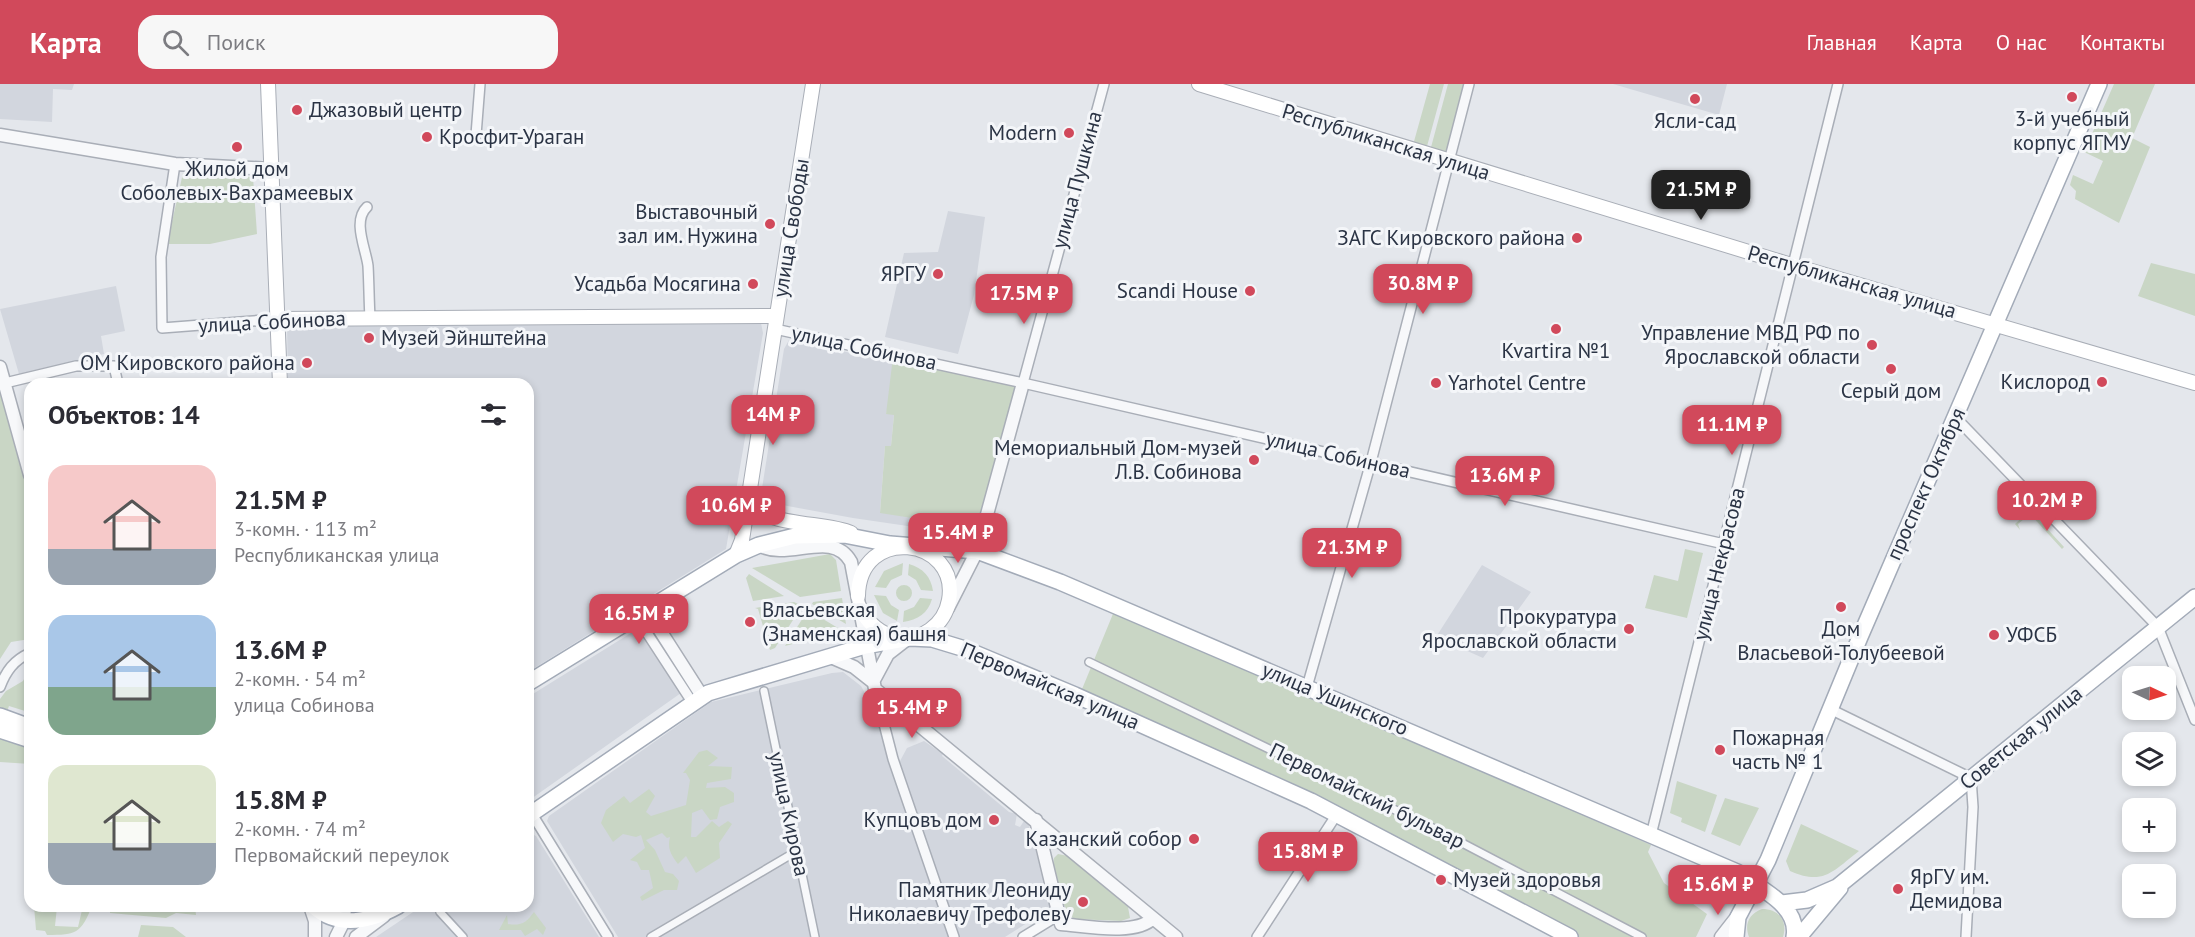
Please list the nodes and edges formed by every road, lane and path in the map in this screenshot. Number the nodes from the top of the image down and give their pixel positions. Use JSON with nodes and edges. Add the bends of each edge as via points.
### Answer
{"nodes":[{"id":1,"x":268,"y":84,"type":"edge"},
{"id":2,"x":480,"y":84,"type":"edge"},
{"id":3,"x":813,"y":84,"type":"edge"},
{"id":4,"x":1104,"y":84,"type":"edge"},
{"id":5,"x":1199,"y":84,"type":"edge"},
{"id":6,"x":1469,"y":84,"type":"edge"},
{"id":7,"x":1838,"y":84,"type":"edge"},
{"id":8,"x":2099,"y":84,"type":"edge"},
{"id":9,"x":0,"y":135,"type":"edge"},
{"id":10,"x":476,"y":135,"type":"dead end"},
{"id":11,"x":1449,"y":161,"type":"junction"},
{"id":12,"x":175,"y":164,"type":"junction"},
{"id":13,"x":271,"y":169,"type":"junction"},
{"id":14,"x":367,"y":207,"type":"dead end"},
{"id":15,"x":1794,"y":266,"type":"junction"},
{"id":16,"x":370,"y":318,"type":"junction"},
{"id":17,"x":278,"y":319,"type":"junction"},
{"id":18,"x":776,"y":322,"type":"junction"},
{"id":19,"x":1995,"y":324,"type":"junction"},
{"id":20,"x":0,"y":367,"type":"edge"},
{"id":21,"x":27,"y":378,"type":"edge"},
{"id":22,"x":117,"y":378,"type":"edge"},
{"id":23,"x":280,"y":378,"type":"edge"},
{"id":24,"x":24,"y":379,"type":"edge"},
{"id":25,"x":5,"y":383,"type":"junction"},
{"id":26,"x":1023,"y":383,"type":"junction"},
{"id":27,"x":2195,"y":383,"type":"edge"},
{"id":28,"x":1956,"y":418,"type":"junction"},
{"id":29,"x":24,"y":453,"type":"edge"},
{"id":30,"x":1371,"y":462,"type":"junction"},
{"id":31,"x":749,"y":496,"type":"junction"},
{"id":32,"x":746,"y":515,"type":"junction"},
{"id":33,"x":858,"y":537,"type":"junction"},
{"id":34,"x":1724,"y":544,"type":"junction"},
{"id":35,"x":759,"y":545,"type":"junction"},
{"id":36,"x":905,"y":546,"type":"junction"},
{"id":37,"x":977,"y":551,"type":"junction"},
{"id":38,"x":736,"y":555,"type":"junction"},
{"id":39,"x":2195,"y":597,"type":"edge"},
{"id":40,"x":858,"y":601,"type":"junction"},
{"id":41,"x":642,"y":613,"type":"junction"},
{"id":42,"x":942,"y":618,"type":"junction"},
{"id":43,"x":2158,"y":627,"type":"junction"},
{"id":44,"x":910,"y":638,"type":"junction"},
{"id":45,"x":865,"y":646,"type":"junction"},
{"id":46,"x":24,"y":657,"type":"edge"},
{"id":47,"x":831,"y":657,"type":"junction"},
{"id":48,"x":1089,"y":663,"type":"dead end"},
{"id":49,"x":534,"y":679,"type":"edge"},
{"id":50,"x":874,"y":686,"type":"junction"},
{"id":51,"x":0,"y":687,"type":"edge"},
{"id":52,"x":1307,"y":687,"type":"junction"},
{"id":53,"x":764,"y":691,"type":"dead end"},
{"id":54,"x":697,"y":699,"type":"junction"},
{"id":55,"x":1830,"y":709,"type":"junction"},
{"id":56,"x":2195,"y":720,"type":"edge"},
{"id":57,"x":3,"y":724,"type":"edge"},
{"id":58,"x":24,"y":726,"type":"edge"},
{"id":59,"x":24,"y":736,"type":"edge"},
{"id":60,"x":1971,"y":778,"type":"junction"},
{"id":61,"x":534,"y":812,"type":"edge"},
{"id":62,"x":1337,"y":814,"type":"junction"},
{"id":63,"x":1036,"y":820,"type":"junction"},
{"id":64,"x":534,"y":821,"type":"edge"},
{"id":65,"x":1651,"y":835,"type":"junction"},
{"id":66,"x":1071,"y":849,"type":"junction"},
{"id":67,"x":797,"y":851,"type":"junction"},
{"id":68,"x":1767,"y":860,"type":"junction"},
{"id":69,"x":1047,"y":865,"type":"junction"},
{"id":70,"x":1737,"y":872,"type":"junction"},
{"id":71,"x":1848,"y":879,"type":"junction"},
{"id":72,"x":1754,"y":885,"type":"junction"},
{"id":73,"x":1777,"y":901,"type":"junction"},
{"id":74,"x":313,"y":912,"type":"edge"},
{"id":75,"x":320,"y":912,"type":"edge"},
{"id":76,"x":385,"y":912,"type":"edge"},
{"id":77,"x":390,"y":912,"type":"edge"},
{"id":78,"x":440,"y":912,"type":"dead end"},
{"id":79,"x":1741,"y":912,"type":"junction"},
{"id":80,"x":344,"y":914,"type":"edge"},
{"id":81,"x":1153,"y":918,"type":"junction"},
{"id":82,"x":1060,"y":920,"type":"junction"},
{"id":83,"x":315,"y":937,"type":"edge"},
{"id":84,"x":336,"y":937,"type":"edge"},
{"id":85,"x":356,"y":937,"type":"edge"},
{"id":86,"x":463,"y":937,"type":"edge"},
{"id":87,"x":608,"y":937,"type":"edge"},
{"id":88,"x":651,"y":937,"type":"edge"},
{"id":89,"x":815,"y":937,"type":"edge"},
{"id":90,"x":954,"y":937,"type":"edge"},
{"id":91,"x":1023,"y":937,"type":"edge"},
{"id":92,"x":1176,"y":937,"type":"edge"},
{"id":93,"x":1257,"y":937,"type":"edge"},
{"id":94,"x":1570,"y":937,"type":"edge"},
{"id":95,"x":1642,"y":937,"type":"edge"},
{"id":96,"x":1721,"y":937,"type":"edge"},
{"id":97,"x":1736,"y":937,"type":"edge"},
{"id":98,"x":1794,"y":937,"type":"edge"},
{"id":99,"x":1799,"y":937,"type":"edge"},
{"id":100,"x":1966,"y":937,"type":"edge"}],
"edges":[{"from":1,"to":13,"type":"main road"},
{"from":2,"to":10,"type":"street"},
{"from":3,"to":18,"type":"main road","name":"улица Свободы"},
{"from":4,"to":26,"type":"street","name":"улица Пушкина"},
{"from":5,"to":11,"type":"main road","name":"Республиканская улица"},
{"from":6,"to":11,"type":"street"},
{"from":7,"to":15,"type":"street","name":"улица Некрасова"},
{"from":8,"to":19,"type":"main road","name":"проспект Октября"},
{"from":9,"to":12,"type":"street"},
{"from":11,"to":15,"type":"main road","name":"Республиканская улица"},
{"from":11,"to":30,"type":"street"},
{"from":12,"to":13,"type":"street"},
{"from":12,"to":17,"type":"street","name":"улица Собинова","via":[[161,256],[162,328]]},
{"from":13,"to":17,"type":"main road"},
{"from":14,"to":16,"type":"street","via":[[360,228],[368,266]]},
{"from":15,"to":19,"type":"main road","name":"Республиканская улица"},
{"from":15,"to":34,"type":"street","name":"улица Некрасова"},
{"from":16,"to":17,"type":"main road","name":"улица Собинова"},
{"from":16,"to":18,"type":"main road","name":"улица Собинова"},
{"from":17,"to":23,"type":"main road"},
{"from":18,"to":26,"type":"street","name":"улица Собинова"},
{"from":18,"to":31,"type":"main road","name":"улица Свободы"},
{"from":19,"to":27,"type":"main road","name":"Республиканская улица"},
{"from":19,"to":28,"type":"main road","name":"проспект Октября"},
{"from":20,"to":25,"type":"street"},
{"from":21,"to":22,"type":"street","via":[[83,365],[114,366]]},
{"from":24,"to":25,"type":"street"},
{"from":25,"to":29,"type":"street"},
{"from":26,"to":30,"type":"street","name":"улица Собинова"},
{"from":26,"to":37,"type":"street","name":"улица Пушкина"},
{"from":28,"to":43,"type":"street"},
{"from":28,"to":55,"type":"main road","name":"проспект Октября"},
{"from":30,"to":34,"type":"street","name":"улица Собинова"},
{"from":30,"to":52,"type":"street"},
{"from":31,"to":32,"type":"main road","name":"улица Свободы"},
{"from":31,"to":33,"type":"main road","via":[[753,508],[762,515],[832,527]]},
{"from":32,"to":35,"type":"main road"},
{"from":32,"to":38,"type":"main road","name":"улица Свободы"},
{"from":33,"to":35,"type":"main road","name":"улица Ушинского","via":[[816,534]]},
{"from":33,"to":36,"type":"main road","name":"улица Ушинского"},
{"from":34,"to":65,"type":"street","name":"улица Некрасова"},
{"from":35,"to":38,"type":"main road","name":"улица Ушинского"},
{"from":35,"to":40,"type":"street","via":[[781,552],[826,546],[842,550],[851,562]]},
{"from":36,"to":37,"type":"main road","name":"улица Ушинского"},
{"from":36,"to":40,"type":"main road","via":[[885,550],[870,561],[860,577]]},
{"from":36,"to":42,"type":"main road","via":[[926,552],[942,566],[950,586]]},
{"from":37,"to":42,"type":"street","name":"улица Пушкина"},
{"from":37,"to":52,"type":"main road","name":"улица Ушинского"},
{"from":38,"to":41,"type":"main road","name":"улица Ушинского"},
{"from":39,"to":43,"type":"main road","name":"Советская улица"},
{"from":40,"to":44,"type":"main road","via":[[867,620],[879,631]]},
{"from":40,"to":45,"type":"street"},
{"from":41,"to":49,"type":"main road","name":"улица Ушинского"},
{"from":41,"to":54,"type":"street"},
{"from":42,"to":44,"type":"main road","via":[[928,631]]},
{"from":43,"to":56,"type":"street"},
{"from":43,"to":60,"type":"main road","name":"Советская улица"},
{"from":44,"to":45,"type":"main road","name":"Первомайская улица"},
{"from":44,"to":50,"type":"street","via":[[888,654]]},
{"from":44,"to":62,"type":"main road","name":"Первомайская улица","via":[[940,640],[965,649]]},
{"from":45,"to":47,"type":"main road","name":"Первомайская улица"},
{"from":45,"to":50,"type":"street"},
{"from":46,"to":51,"type":"street","via":[[6,672]]},
{"from":47,"to":50,"type":"street","via":[[854,667]]},
{"from":47,"to":54,"type":"main road","name":"Первомайская улица"},
{"from":48,"to":95,"type":"street","name":"Первомайский бульвар","via":[[1445,834]]},
{"from":50,"to":63,"type":"street"},
{"from":50,"to":90,"type":"street","via":[[893,759]]},
{"from":52,"to":65,"type":"main road","name":"улица Ушинского"},
{"from":53,"to":67,"type":"street","name":"улица Кирова"},
{"from":54,"to":61,"type":"main road","name":"Первомайская улица"},
{"from":55,"to":60,"type":"street"},
{"from":55,"to":68,"type":"main road","name":"проспект Октября"},
{"from":57,"to":58,"type":"main road"},
{"from":57,"to":59,"type":"main road"},
{"from":60,"to":71,"type":"main road","name":"Советская улица"},
{"from":60,"to":100,"type":"street","via":[[1973,814]]},
{"from":62,"to":93,"type":"street"},
{"from":62,"to":94,"type":"main road","name":"Первомайская улица"},
{"from":63,"to":66,"type":"street"},
{"from":63,"to":69,"type":"street"},
{"from":64,"to":87,"type":"street"},
{"from":65,"to":70,"type":"main road","name":"улица Ушинского"},
{"from":66,"to":69,"type":"street","via":[[1054,848]]},
{"from":66,"to":81,"type":"street"},
{"from":67,"to":88,"type":"street"},
{"from":67,"to":89,"type":"street","name":"улица Кирова"},
{"from":68,"to":70,"type":"main road","via":[[1757,869]]},
{"from":68,"to":72,"type":"main road","name":"проспект Октября"},
{"from":68,"to":73,"type":"main road","via":[[1769,885]]},
{"from":69,"to":82,"type":"street"},
{"from":70,"to":72,"type":"main road","name":"улица Ушинского"},
{"from":71,"to":73,"type":"main road","via":[[1818,897]]},
{"from":71,"to":99,"type":"main road"},
{"from":72,"to":73,"type":"main road","name":"улица Ушинского"},
{"from":72,"to":79,"type":"main road","name":"проспект Октября"},
{"from":73,"to":79,"type":"main road","via":[[1752,901]]},
{"from":73,"to":98,"type":"main road","via":[[1794,920]]},
{"from":74,"to":83,"type":"street"},
{"from":75,"to":80,"type":"main road","via":[[328,917]]},
{"from":76,"to":80,"type":"main road","via":[[370,919]]},
{"from":77,"to":85,"type":"street"},
{"from":78,"to":86,"type":"street"},
{"from":79,"to":96,"type":"street"},
{"from":79,"to":97,"type":"main road","name":"проспект Октября"},
{"from":80,"to":84,"type":"street"},
{"from":81,"to":82,"type":"street","via":[[1145,926],[1131,928]]},
{"from":81,"to":92,"type":"street"},
{"from":82,"to":91,"type":"street","via":[[1046,923]]}]}
